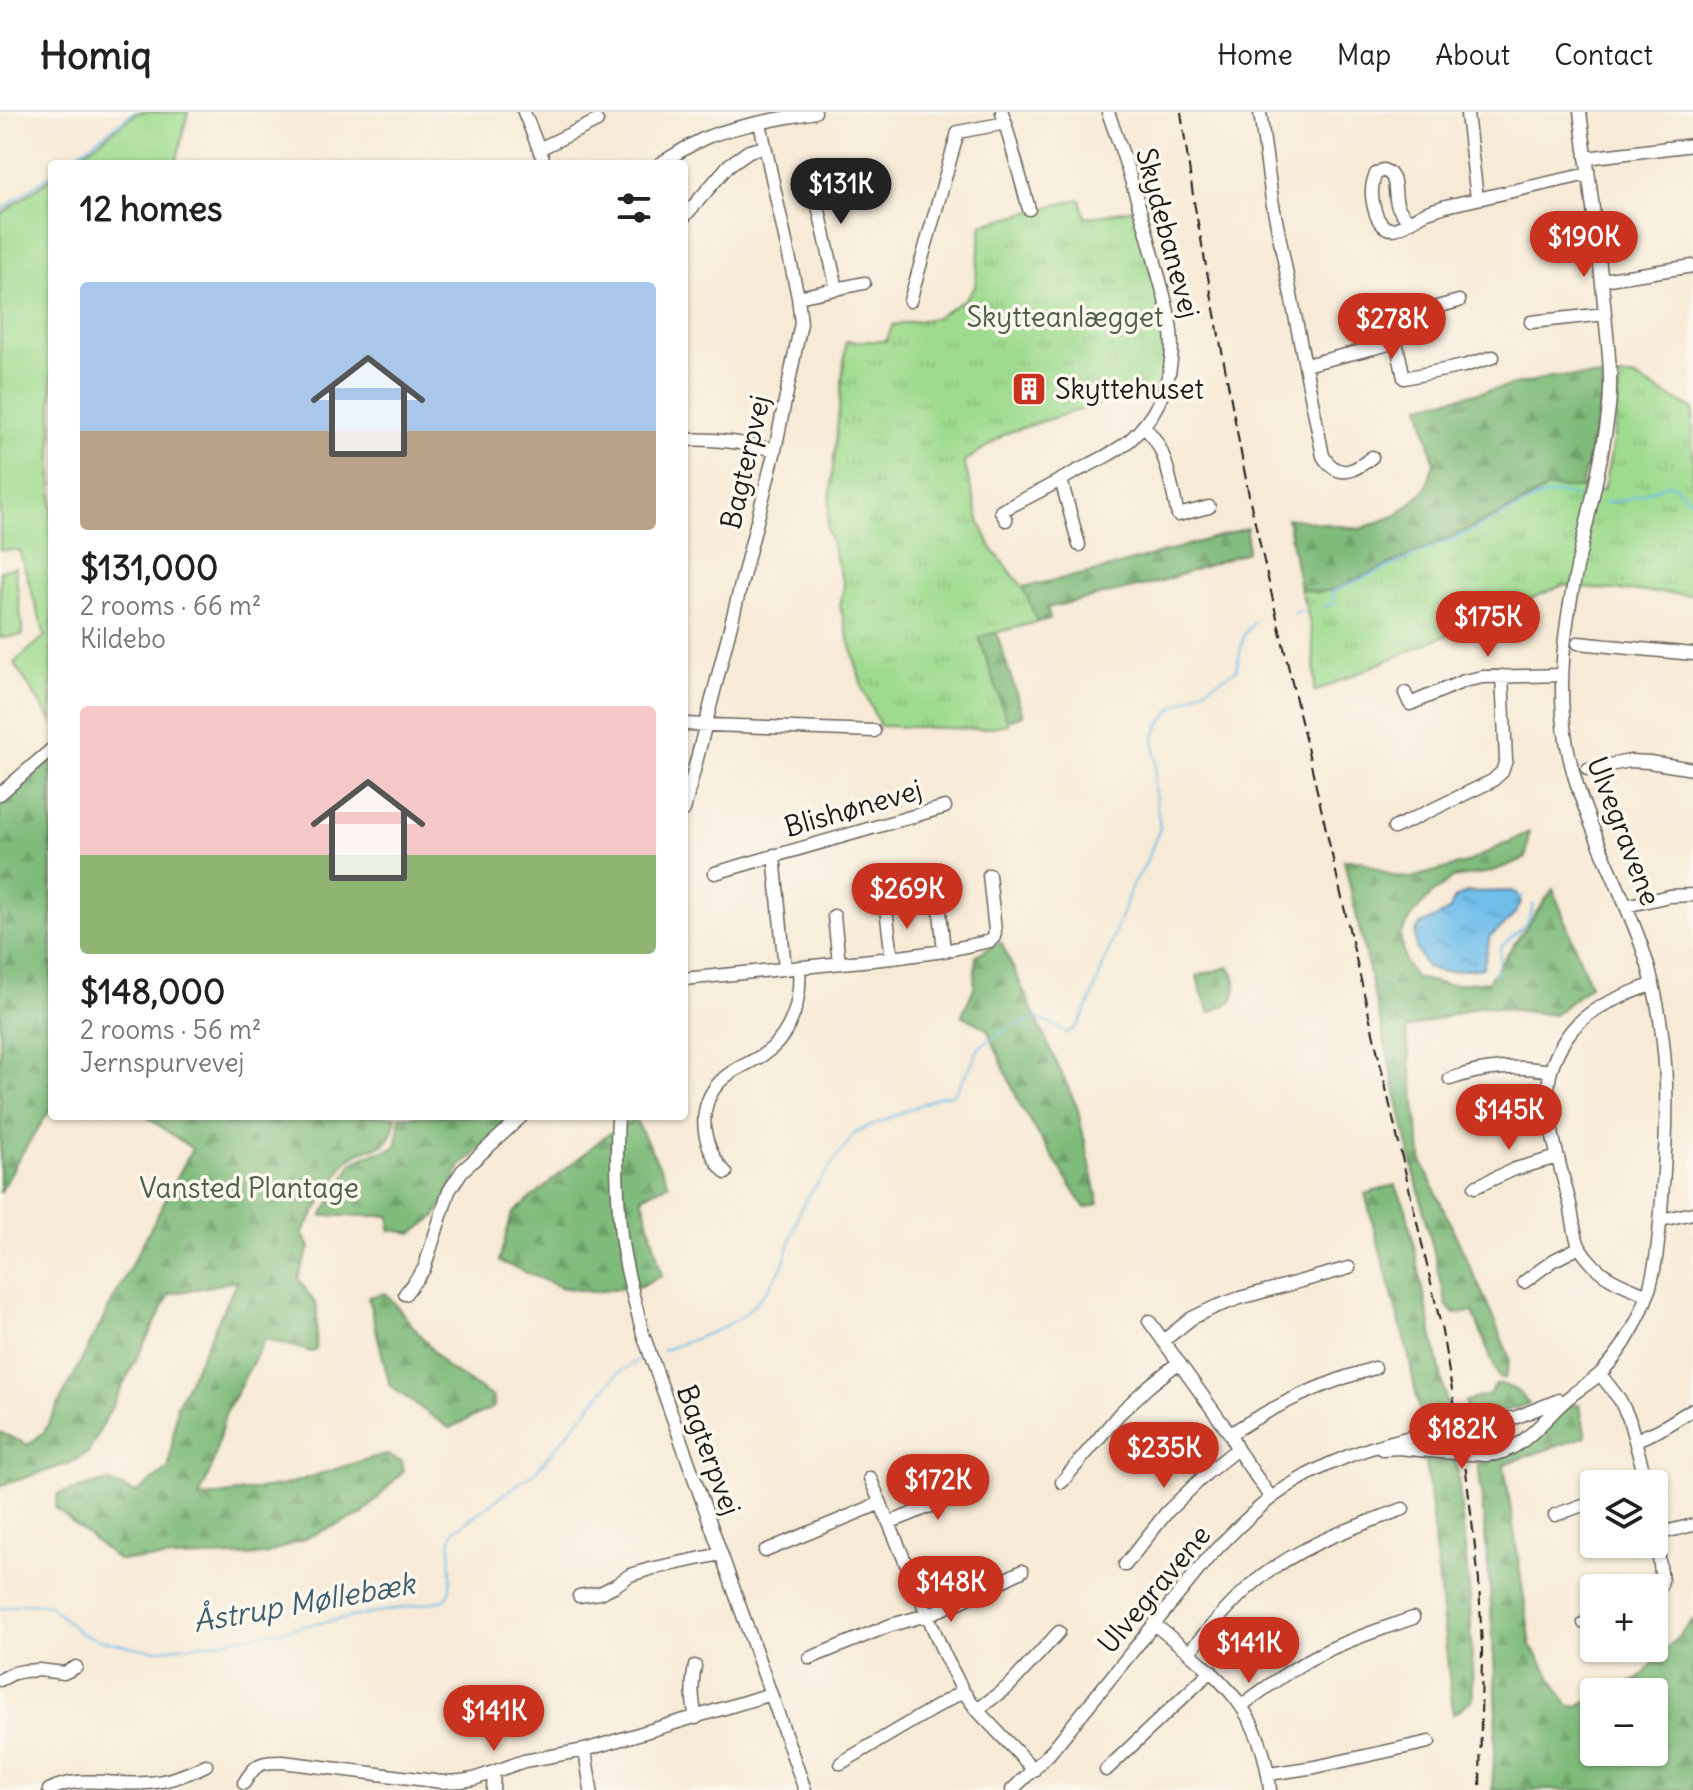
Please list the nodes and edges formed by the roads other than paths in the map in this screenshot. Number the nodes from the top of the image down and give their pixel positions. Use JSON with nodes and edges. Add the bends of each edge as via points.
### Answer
{"nodes":[{"id":1,"x":524,"y":112,"type":"edge"},
{"id":2,"x":815,"y":112,"type":"edge"},
{"id":3,"x":1108,"y":112,"type":"edge"},
{"id":4,"x":1260,"y":112,"type":"edge"},
{"id":5,"x":1580,"y":112,"type":"edge"},
{"id":6,"x":1467,"y":114,"type":"dead end"},
{"id":7,"x":1004,"y":117,"type":"edge"},
{"id":8,"x":597,"y":121,"type":"dead end"},
{"id":9,"x":760,"y":123,"type":"junction"},
{"id":10,"x":1693,"y":145,"type":"edge"},
{"id":11,"x":765,"y":147,"type":"junction"},
{"id":12,"x":539,"y":149,"type":"junction"},
{"id":13,"x":1586,"y":158,"type":"junction"},
{"id":14,"x":543,"y":160,"type":"edge"},
{"id":15,"x":667,"y":160,"type":"edge"},
{"id":16,"x":810,"y":171,"type":"dead end"},
{"id":17,"x":1588,"y":174,"type":"junction"},
{"id":18,"x":1477,"y":198,"type":"junction"},
{"id":19,"x":1029,"y":209,"type":"dead end"},
{"id":20,"x":688,"y":212,"type":"edge"},
{"id":21,"x":1409,"y":221,"type":"junction"},
{"id":22,"x":1693,"y":266,"type":"edge"},
{"id":23,"x":1602,"y":280,"type":"junction"},
{"id":24,"x":864,"y":283,"type":"dead end"},
{"id":25,"x":837,"y":289,"type":"junction"},
{"id":26,"x":798,"y":297,"type":"junction"},
{"id":27,"x":910,"y":301,"type":"dead end"},
{"id":28,"x":1459,"y":301,"type":"dead end"},
{"id":29,"x":1605,"y":314,"type":"junction"},
{"id":30,"x":1531,"y":322,"type":"dead end"},
{"id":31,"x":1396,"y":341,"type":"junction"},
{"id":32,"x":1493,"y":357,"type":"dead end"},
{"id":33,"x":1305,"y":365,"type":"junction"},
{"id":34,"x":1143,"y":427,"type":"junction"},
{"id":35,"x":688,"y":440,"type":"edge"},
{"id":36,"x":775,"y":450,"type":"junction"},
{"id":37,"x":1372,"y":457,"type":"dead end"},
{"id":38,"x":1061,"y":480,"type":"junction"},
{"id":39,"x":1209,"y":507,"type":"dead end"},
{"id":40,"x":1006,"y":520,"type":"dead end"},
{"id":41,"x":1079,"y":545,"type":"dead end"},
{"id":42,"x":1578,"y":643,"type":"dead end"},
{"id":43,"x":1693,"y":654,"type":"edge"},
{"id":44,"x":1562,"y":675,"type":"junction"},
{"id":45,"x":1502,"y":676,"type":"junction"},
{"id":46,"x":1405,"y":693,"type":"dead end"},
{"id":47,"x":688,"y":724,"type":"edge"},
{"id":48,"x":704,"y":725,"type":"junction"},
{"id":49,"x":874,"y":731,"type":"dead end"},
{"id":50,"x":48,"y":752,"type":"edge"},
{"id":51,"x":1588,"y":769,"type":"dead end"},
{"id":52,"x":1693,"y":769,"type":"edge"},
{"id":53,"x":688,"y":793,"type":"edge"},
{"id":54,"x":0,"y":794,"type":"edge"},
{"id":55,"x":945,"y":807,"type":"dead end"},
{"id":56,"x":1394,"y":828,"type":"dead end"},
{"id":57,"x":774,"y":855,"type":"junction"},
{"id":58,"x":715,"y":873,"type":"dead end"},
{"id":59,"x":989,"y":875,"type":"dead end"},
{"id":60,"x":938,"y":892,"type":"dead end"},
{"id":61,"x":1693,"y":895,"type":"edge"},
{"id":62,"x":1626,"y":906,"type":"junction"},
{"id":63,"x":886,"y":909,"type":"dead end"},
{"id":64,"x":834,"y":916,"type":"dead end"},
{"id":65,"x":944,"y":951,"type":"junction"},
{"id":66,"x":892,"y":958,"type":"junction"},
{"id":67,"x":839,"y":963,"type":"junction"},
{"id":68,"x":799,"y":967,"type":"junction"},
{"id":69,"x":785,"y":969,"type":"junction"},
{"id":70,"x":688,"y":979,"type":"edge"},
{"id":71,"x":1653,"y":984,"type":"junction"},
{"id":72,"x":1551,"y":1071,"type":"junction"},
{"id":73,"x":1450,"y":1079,"type":"dead end"},
{"id":74,"x":518,"y":1120,"type":"edge"},
{"id":75,"x":618,"y":1120,"type":"edge"},
{"id":76,"x":1558,"y":1157,"type":"junction"},
{"id":77,"x":726,"y":1173,"type":"dead end"},
{"id":78,"x":1475,"y":1187,"type":"dead end"},
{"id":79,"x":1693,"y":1213,"type":"edge"},
{"id":80,"x":1661,"y":1220,"type":"junction"},
{"id":81,"x":1580,"y":1247,"type":"junction"},
{"id":82,"x":1349,"y":1268,"type":"dead end"},
{"id":83,"x":1524,"y":1282,"type":"dead end"},
{"id":84,"x":405,"y":1294,"type":"dead end"},
{"id":85,"x":1648,"y":1295,"type":"junction"},
{"id":86,"x":1149,"y":1321,"type":"dead end"},
{"id":87,"x":1163,"y":1341,"type":"junction"},
{"id":88,"x":1178,"y":1363,"type":"junction"},
{"id":89,"x":1375,"y":1368,"type":"dead end"},
{"id":90,"x":1600,"y":1374,"type":"junction"},
{"id":91,"x":1570,"y":1396,"type":"junction"},
{"id":92,"x":1693,"y":1409,"type":"edge"},
{"id":93,"x":1230,"y":1434,"type":"junction"},
{"id":94,"x":1636,"y":1440,"type":"junction"},
{"id":95,"x":1237,"y":1449,"type":"junction"},
{"id":96,"x":1359,"y":1452,"type":"junction"},
{"id":97,"x":1643,"y":1470,"type":"edge"},
{"id":98,"x":870,"y":1478,"type":"dead end"},
{"id":99,"x":1062,"y":1482,"type":"dead end"},
{"id":100,"x":975,"y":1488,"type":"dead end"},
{"id":101,"x":1271,"y":1498,"type":"junction"},
{"id":102,"x":881,"y":1503,"type":"junction"},
{"id":103,"x":1580,"y":1506,"type":"edge"},
{"id":104,"x":1403,"y":1509,"type":"dead end"},
{"id":105,"x":1555,"y":1515,"type":"dead end"},
{"id":106,"x":889,"y":1523,"type":"junction"},
{"id":107,"x":1693,"y":1525,"type":"edge"},
{"id":108,"x":1668,"y":1526,"type":"edge"},
{"id":109,"x":765,"y":1551,"type":"dead end"},
{"id":110,"x":721,"y":1554,"type":"junction"},
{"id":111,"x":1125,"y":1565,"type":"dead end"},
{"id":112,"x":1022,"y":1571,"type":"dead end"},
{"id":113,"x":579,"y":1596,"type":"dead end"},
{"id":114,"x":927,"y":1615,"type":"junction"},
{"id":115,"x":1413,"y":1618,"type":"dead end"},
{"id":116,"x":1154,"y":1624,"type":"junction"},
{"id":117,"x":1059,"y":1632,"type":"dead end"},
{"id":118,"x":1189,"y":1652,"type":"junction"},
{"id":119,"x":810,"y":1658,"type":"dead end"},
{"id":120,"x":695,"y":1666,"type":"dead end"},
{"id":121,"x":76,"y":1667,"type":"dead end"},
{"id":122,"x":1211,"y":1671,"type":"junction"},
{"id":123,"x":0,"y":1680,"type":"edge"},
{"id":124,"x":963,"y":1691,"type":"junction"},
{"id":125,"x":771,"y":1694,"type":"junction"},
{"id":126,"x":1242,"y":1705,"type":"junction"},
{"id":127,"x":977,"y":1710,"type":"junction"},
{"id":128,"x":696,"y":1718,"type":"junction"},
{"id":129,"x":1429,"y":1742,"type":"dead end"},
{"id":130,"x":585,"y":1750,"type":"junction"},
{"id":131,"x":841,"y":1763,"type":"dead end"},
{"id":132,"x":206,"y":1765,"type":"dead end"},
{"id":133,"x":1034,"y":1770,"type":"junction"},
{"id":134,"x":1106,"y":1770,"type":"dead end"},
{"id":135,"x":193,"y":1771,"type":"junction"},
{"id":136,"x":494,"y":1772,"type":"junction"},
{"id":137,"x":1269,"y":1774,"type":"junction"},
{"id":138,"x":244,"y":1783,"type":"dead end"},
{"id":139,"x":198,"y":1785,"type":"dead end"},
{"id":140,"x":49,"y":1790,"type":"edge"},
{"id":141,"x":493,"y":1790,"type":"edge"},
{"id":142,"x":591,"y":1790,"type":"edge"},
{"id":143,"x":805,"y":1790,"type":"edge"},
{"id":144,"x":1012,"y":1790,"type":"edge"},
{"id":145,"x":1270,"y":1790,"type":"edge"}],
"edges":[{"from":1,"to":12,"type":"street"},
{"from":2,"to":9,"type":"street"},
{"from":3,"to":34,"type":"street","name":"Skydebanevej","via":[[1146,226],[1172,340],[1168,377]]},
{"from":4,"to":33,"type":"street"},
{"from":5,"to":13,"type":"street","name":"Ulvegravene"},
{"from":6,"to":18,"type":"street"},
{"from":7,"to":19,"type":"street"},
{"from":7,"to":27,"type":"street","via":[[958,132]]},
{"from":8,"to":12,"type":"street"},
{"from":9,"to":11,"type":"street","name":"Bagterpvej"},
{"from":9,"to":15,"type":"street","via":[[710,136]]},
{"from":10,"to":13,"type":"street"},
{"from":11,"to":20,"type":"street","via":[[739,156]]},
{"from":11,"to":26,"type":"street","name":"Bagterpvej"},
{"from":12,"to":14,"type":"street"},
{"from":13,"to":17,"type":"street","name":"Ulvegravene"},
{"from":16,"to":25,"type":"street"},
{"from":17,"to":18,"type":"street"},
{"from":17,"to":23,"type":"street","name":"Ulvegravene"},
{"from":18,"to":21,"type":"street"},
{"from":21,"to":21,"type":"street","via":[[1392,229],[1377,219],[1371,192],[1376,174],[1391,173],[1396,203]]},
{"from":22,"to":23,"type":"street"},
{"from":23,"to":29,"type":"street","name":"Ulvegravene"},
{"from":24,"to":25,"type":"street"},
{"from":25,"to":26,"type":"street"},
{"from":26,"to":36,"type":"street","name":"Bagterpvej","via":[[801,323]]},
{"from":28,"to":31,"type":"street","via":[[1433,308]]},
{"from":29,"to":30,"type":"street"},
{"from":29,"to":44,"type":"street","name":"Ulvegravene","via":[[1611,379],[1608,414],[1566,624]]},
{"from":31,"to":32,"type":"street","via":[[1404,378]]},
{"from":31,"to":33,"type":"street"},
{"from":33,"to":37,"type":"street","via":[[1328,463],[1351,471]]},
{"from":34,"to":38,"type":"street","name":"Skydebanevej","via":[[1109,455]]},
{"from":34,"to":39,"type":"street","via":[[1162,453],[1178,515]]},
{"from":35,"to":36,"type":"street","via":[[741,442]]},
{"from":36,"to":48,"type":"street","name":"Bagterpvej"},
{"from":38,"to":40,"type":"street","name":"Skydebanevej","via":[[1001,511]]},
{"from":38,"to":41,"type":"street"},
{"from":42,"to":43,"type":"street"},
{"from":44,"to":45,"type":"street"},
{"from":44,"to":62,"type":"street","name":"Ulvegravene","via":[[1572,768]]},
{"from":45,"to":46,"type":"street","via":[[1464,681],[1410,704]]},
{"from":45,"to":56,"type":"street","via":[[1502,772]]},
{"from":47,"to":48,"type":"street"},
{"from":48,"to":49,"type":"street"},
{"from":48,"to":53,"type":"street","name":"Bagterpvej"},
{"from":50,"to":54,"type":"street"},
{"from":51,"to":52,"type":"street","via":[[1630,761]]},
{"from":55,"to":57,"type":"street","name":"Blishønevej"},
{"from":57,"to":58,"type":"street","name":"Blishønevej"},
{"from":57,"to":69,"type":"street","name":"Blishønevej"},
{"from":59,"to":65,"type":"street","via":[[994,937]]},
{"from":60,"to":65,"type":"street"},
{"from":61,"to":62,"type":"street"},
{"from":62,"to":71,"type":"street","name":"Ulvegravene"},
{"from":63,"to":66,"type":"street"},
{"from":64,"to":67,"type":"street"},
{"from":65,"to":66,"type":"street"},
{"from":66,"to":67,"type":"street"},
{"from":67,"to":68,"type":"street"},
{"from":68,"to":69,"type":"street"},
{"from":68,"to":77,"type":"street","via":[[799,999],[787,1029],[766,1053],[721,1081],[707,1103],[706,1141]]},
{"from":69,"to":70,"type":"street"},
{"from":71,"to":72,"type":"street","via":[[1580,1020],[1557,1052]]},
{"from":71,"to":80,"type":"street","name":"Ulvegravene","via":[[1667,1072]]},
{"from":72,"to":73,"type":"street","via":[[1498,1067]]},
{"from":72,"to":76,"type":"street","via":[[1549,1108]]},
{"from":74,"to":84,"type":"street","via":[[462,1171],[449,1191],[424,1269]]},
{"from":75,"to":110,"type":"street","name":"Bagterpvej","via":[[616,1168],[629,1279],[643,1334]]},
{"from":76,"to":78,"type":"street"},
{"from":76,"to":81,"type":"street"},
{"from":79,"to":80,"type":"street"},
{"from":80,"to":85,"type":"street","name":"Ulvegravene"},
{"from":81,"to":83,"type":"street"},
{"from":81,"to":85,"type":"street","via":[[1598,1271]]},
{"from":82,"to":87,"type":"street","via":[[1215,1307]]},
{"from":85,"to":90,"type":"street","name":"Ulvegravene","via":[[1634,1327]]},
{"from":86,"to":87,"type":"street"},
{"from":87,"to":88,"type":"street"},
{"from":88,"to":93,"type":"street"},
{"from":88,"to":99,"type":"street","via":[[1120,1413]]},
{"from":89,"to":93,"type":"street","via":[[1288,1399]]},
{"from":90,"to":91,"type":"street","name":"Ulvegravene"},
{"from":90,"to":94,"type":"street","via":[[1620,1400]]},
{"from":91,"to":96,"type":"street","name":"Ulvegravene","bridge":true,"via":[[1517,1417]]},
{"from":91,"to":96,"type":"street","name":"Ulvegravene","bridge":true,"via":[[1524,1440],[1495,1454],[1398,1448]]},
{"from":92,"to":94,"type":"street"},
{"from":93,"to":95,"type":"street"},
{"from":94,"to":97,"type":"street"},
{"from":95,"to":101,"type":"street"},
{"from":95,"to":111,"type":"street","via":[[1167,1512]]},
{"from":96,"to":101,"type":"street","name":"Ulvegravene"},
{"from":98,"to":102,"type":"street"},
{"from":100,"to":106,"type":"street"},
{"from":101,"to":116,"type":"street","name":"Ulvegravene","via":[[1208,1558]]},
{"from":102,"to":106,"type":"street"},
{"from":102,"to":109,"type":"street"},
{"from":103,"to":105,"type":"street"},
{"from":104,"to":118,"type":"street","via":[[1332,1535],[1280,1564],[1229,1606]]},
{"from":106,"to":114,"type":"street"},
{"from":107,"to":108,"type":"street"},
{"from":110,"to":113,"type":"street","via":[[650,1569],[600,1593]]},
{"from":110,"to":125,"type":"street","name":"Bagterpvej"},
{"from":112,"to":114,"type":"street"},
{"from":114,"to":119,"type":"street"},
{"from":114,"to":124,"type":"street"},
{"from":115,"to":126,"type":"street","via":[[1321,1653]]},
{"from":116,"to":118,"type":"street"},
{"from":116,"to":133,"type":"street","name":"Ulvegravene"},
{"from":117,"to":127,"type":"street","via":[[1010,1685]]},
{"from":118,"to":122,"type":"street"},
{"from":120,"to":128,"type":"street","via":[[691,1697]]},
{"from":121,"to":123,"type":"street","via":[[64,1673],[24,1671]]},
{"from":122,"to":126,"type":"street"},
{"from":122,"to":134,"type":"street"},
{"from":124,"to":127,"type":"street"},
{"from":124,"to":131,"type":"street"},
{"from":125,"to":128,"type":"street"},
{"from":125,"to":143,"type":"street","name":"Bagterpvej"},
{"from":126,"to":137,"type":"street","via":[[1261,1742]]},
{"from":127,"to":133,"type":"street"},
{"from":128,"to":130,"type":"street"},
{"from":129,"to":137,"type":"street"},
{"from":130,"to":136,"type":"street"},
{"from":130,"to":142,"type":"street"},
{"from":132,"to":135,"type":"street"},
{"from":133,"to":144,"type":"street","name":"Ulvegravene"},
{"from":135,"to":139,"type":"street"},
{"from":135,"to":140,"type":"street","via":[[146,1783],[83,1781]]},
{"from":136,"to":138,"type":"street","via":[[442,1782],[265,1762],[254,1767]]},
{"from":136,"to":141,"type":"street"},
{"from":137,"to":145,"type":"street"}]}
